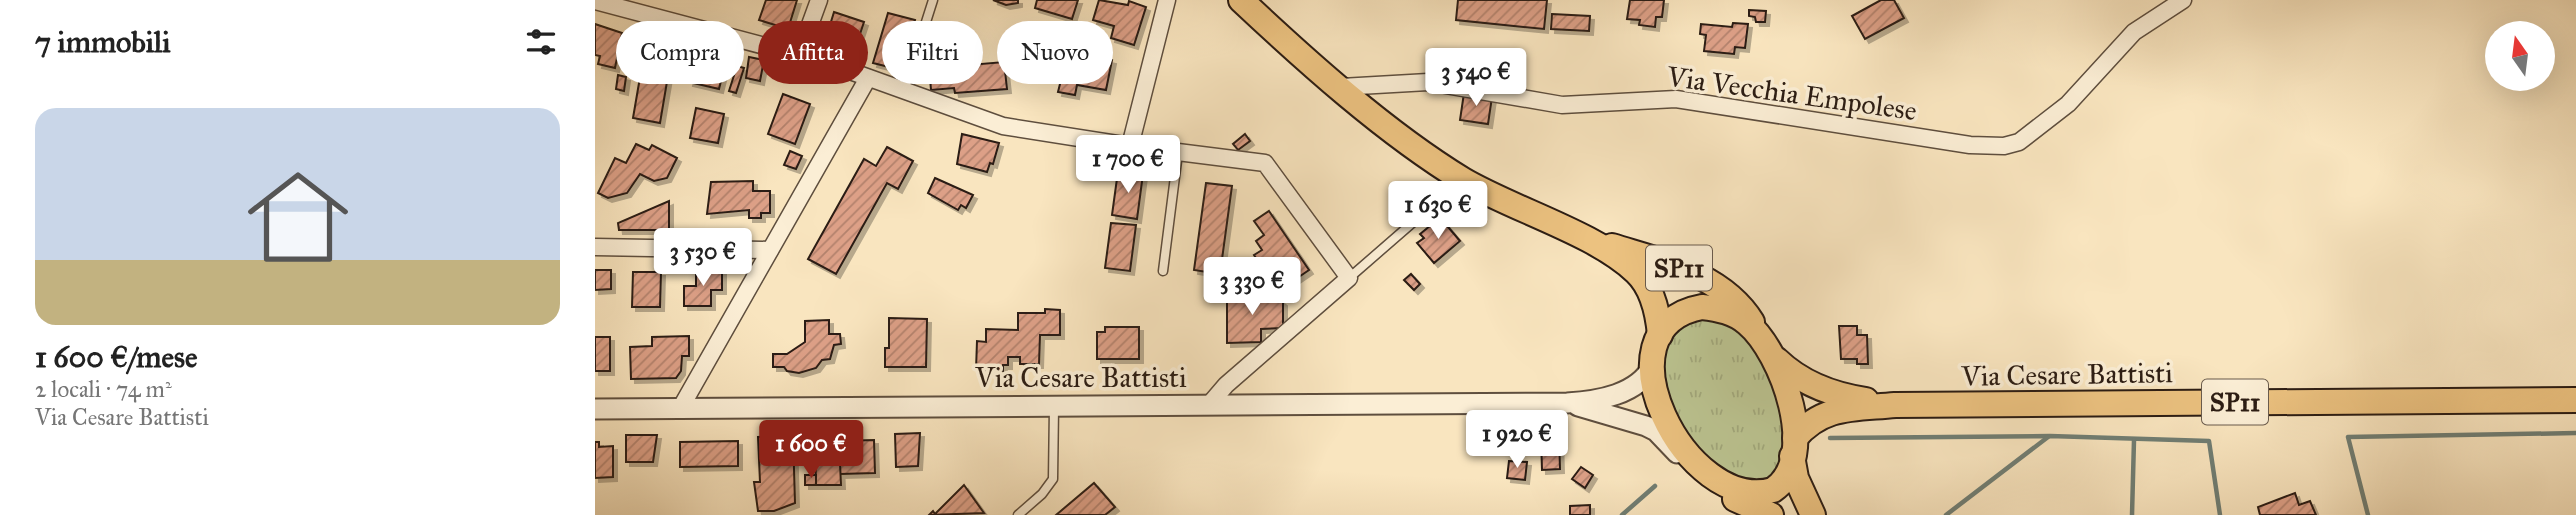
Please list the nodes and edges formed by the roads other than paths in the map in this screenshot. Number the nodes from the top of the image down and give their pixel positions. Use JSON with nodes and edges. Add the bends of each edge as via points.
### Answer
{"nodes":[{"id":1,"x":819,"y":0,"type":"edge"},
{"id":2,"x":933,"y":0,"type":"edge"},
{"id":3,"x":1167,"y":0,"type":"edge"},
{"id":4,"x":1241,"y":0,"type":"edge"},
{"id":5,"x":2183,"y":0,"type":"edge"},
{"id":6,"x":595,"y":1,"type":"edge"},
{"id":7,"x":811,"y":21,"type":"edge"},
{"id":8,"x":758,"y":44,"type":"edge"},
{"id":9,"x":868,"y":78,"type":"edge"},
{"id":10,"x":865,"y":84,"type":"edge"},
{"id":11,"x":1341,"y":87,"type":"junction"},
{"id":12,"x":904,"y":91,"type":"junction"},
{"id":13,"x":1130,"y":146,"type":"junction"},
{"id":14,"x":1178,"y":153,"type":"junction"},
{"id":15,"x":1441,"y":198,"type":"dead end"},
{"id":16,"x":1565,"y":230,"type":"junction"},
{"id":17,"x":595,"y":247,"type":"edge"},
{"id":18,"x":770,"y":250,"type":"junction"},
{"id":19,"x":1163,"y":271,"type":"dead end"},
{"id":20,"x":1349,"y":278,"type":"junction"},
{"id":21,"x":1660,"y":335,"type":"junction"},
{"id":22,"x":1767,"y":347,"type":"junction"},
{"id":23,"x":1653,"y":365,"type":"junction"},
{"id":24,"x":2576,"y":400,"type":"edge"},
{"id":25,"x":1567,"y":404,"type":"junction"},
{"id":26,"x":1895,"y":405,"type":"junction"},
{"id":27,"x":1208,"y":406,"type":"junction"},
{"id":28,"x":1054,"y":407,"type":"junction"},
{"id":29,"x":595,"y":409,"type":"edge"},
{"id":30,"x":680,"y":410,"type":"junction"},
{"id":31,"x":1793,"y":447,"type":"junction"},
{"id":32,"x":1677,"y":453,"type":"junction"},
{"id":33,"x":1735,"y":499,"type":"junction"},
{"id":34,"x":1018,"y":515,"type":"edge"},
{"id":35,"x":1771,"y":515,"type":"edge"},
{"id":36,"x":1813,"y":515,"type":"edge"}],
"edges":[{"from":1,"to":7,"type":"street"},
{"from":2,"to":12,"type":"lane"},
{"from":3,"to":13,"type":"street"},
{"from":4,"to":11,"type":"main road","number":"SP11"},
{"from":5,"to":11,"type":"street","name":"Via Vecchia Empolese","via":[[2134,32],[2068,104],[2019,142],[2004,146],[1970,145],[1676,99],[1562,105],[1427,82]]},
{"from":6,"to":8,"type":"street"},
{"from":9,"to":12,"type":"street"},
{"from":10,"to":18,"type":"street"},
{"from":11,"to":16,"type":"main road","number":"SP11","via":[[1442,166]]},
{"from":12,"to":13,"type":"street","via":[[1003,125]]},
{"from":13,"to":14,"type":"street"},
{"from":14,"to":19,"type":"lane"},
{"from":14,"to":20,"type":"street","via":[[1265,163]]},
{"from":15,"to":20,"type":"lane"},
{"from":16,"to":21,"type":"main road","number":"SP11","via":[[1602,248],[1638,274],[1655,306]]},
{"from":16,"to":22,"type":"main road","number":"SP11","via":[[1681,269],[1724,289],[1740,304]]},
{"from":17,"to":18,"type":"street"},
{"from":18,"to":30,"type":"street"},
{"from":20,"to":27,"type":"street"},
{"from":21,"to":22,"type":"main road","name":"Via Cesare Battisti","number":"SP11","via":[[1675,317],[1702,307],[1730,313],[1747,323]]},
{"from":21,"to":23,"type":"main road","name":"Via Cesare Battisti","number":"SP11"},
{"from":22,"to":26,"type":"main road","name":"Via Cesare Battisti","number":"SP11","via":[[1789,371],[1822,390]]},
{"from":22,"to":31,"type":"main road","name":"Via Cesare Battisti","number":"SP11","via":[[1788,392]]},
{"from":23,"to":25,"type":"street","name":"Via Cesare Battisti","via":[[1647,377],[1626,391]]},
{"from":23,"to":32,"type":"main road","name":"Via Cesare Battisti","number":"SP11","via":[[1659,417]]},
{"from":24,"to":26,"type":"main road","name":"Via Cesare Battisti","number":"SP11"},
{"from":25,"to":27,"type":"street","name":"Via Cesare Battisti"},
{"from":25,"to":32,"type":"street","name":"Via Cesare Battisti","via":[[1646,426]]},
{"from":26,"to":31,"type":"main road","name":"Via Cesare Battisti","number":"SP11","via":[[1826,412],[1815,418]]},
{"from":27,"to":28,"type":"street","name":"Via Cesare Battisti"},
{"from":28,"to":30,"type":"street","name":"Via Cesare Battisti"},
{"from":28,"to":34,"type":"lane","via":[[1053,479]]},
{"from":29,"to":30,"type":"street","name":"Via Cesare Battisti"},
{"from":31,"to":33,"type":"main road","name":"Via Cesare Battisti","number":"SP11","via":[[1788,472],[1772,492]]},
{"from":31,"to":36,"type":"main road","via":[[1796,478]]},
{"from":32,"to":33,"type":"main road","name":"Via Cesare Battisti","number":"SP11","via":[[1708,488]]},
{"from":33,"to":35,"type":"main road"}]}
